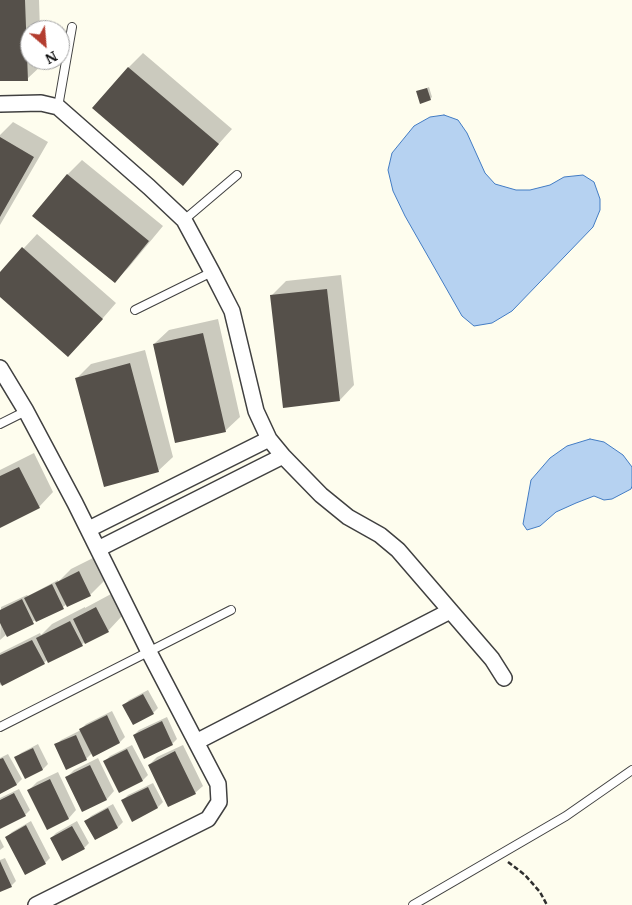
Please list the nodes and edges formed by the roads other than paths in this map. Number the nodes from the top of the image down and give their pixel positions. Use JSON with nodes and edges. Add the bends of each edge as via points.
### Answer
{"nodes":[{"id":1,"x":72,"y":27,"type":"dead end"},
{"id":2,"x":0,"y":104,"type":"edge"},
{"id":3,"x":58,"y":107,"type":"junction"},
{"id":4,"x":237,"y":175,"type":"dead end"},
{"id":5,"x":184,"y":220,"type":"junction"},
{"id":6,"x":212,"y":272,"type":"junction"},
{"id":7,"x":135,"y":310,"type":"dead end"},
{"id":8,"x":0,"y":368,"type":"edge"},
{"id":9,"x":26,"y":411,"type":"junction"},
{"id":10,"x":0,"y":424,"type":"edge"},
{"id":11,"x":269,"y":439,"type":"junction"},
{"id":12,"x":283,"y":456,"type":"junction"},
{"id":13,"x":89,"y":529,"type":"junction"},
{"id":14,"x":98,"y":549,"type":"junction"},
{"id":15,"x":231,"y":610,"type":"dead end"},
{"id":16,"x":450,"y":611,"type":"junction"},
{"id":17,"x":149,"y":652,"type":"junction"},
{"id":18,"x":504,"y":678,"type":"dead end"},
{"id":19,"x":0,"y":727,"type":"edge"},
{"id":20,"x":196,"y":742,"type":"junction"},
{"id":21,"x":632,"y":770,"type":"edge"},
{"id":22,"x":36,"y":905,"type":"edge"},
{"id":23,"x":413,"y":905,"type":"edge"}],
"edges":[{"from":1,"to":3,"type":"lane"},
{"from":2,"to":3,"type":"street","via":[[41,103]]},
{"from":3,"to":5,"type":"street"},
{"from":4,"to":5,"type":"lane"},
{"from":5,"to":6,"type":"street"},
{"from":6,"to":7,"type":"lane"},
{"from":6,"to":11,"type":"street","via":[[232,311],[256,412]]},
{"from":8,"to":9,"type":"street"},
{"from":9,"to":10,"type":"lane"},
{"from":9,"to":13,"type":"street"},
{"from":11,"to":12,"type":"street"},
{"from":11,"to":13,"type":"street"},
{"from":12,"to":14,"type":"street"},
{"from":12,"to":16,"type":"street","via":[[322,496],[348,517],[380,534],[398,550]]},
{"from":13,"to":14,"type":"street"},
{"from":14,"to":17,"type":"street"},
{"from":15,"to":17,"type":"lane"},
{"from":16,"to":18,"type":"street","via":[[492,658]]},
{"from":16,"to":20,"type":"street"},
{"from":17,"to":19,"type":"lane"},
{"from":17,"to":20,"type":"street"},
{"from":20,"to":22,"type":"street","via":[[218,784],[219,802],[208,819]]},
{"from":21,"to":23,"type":"lane","via":[[566,816]]}]}
